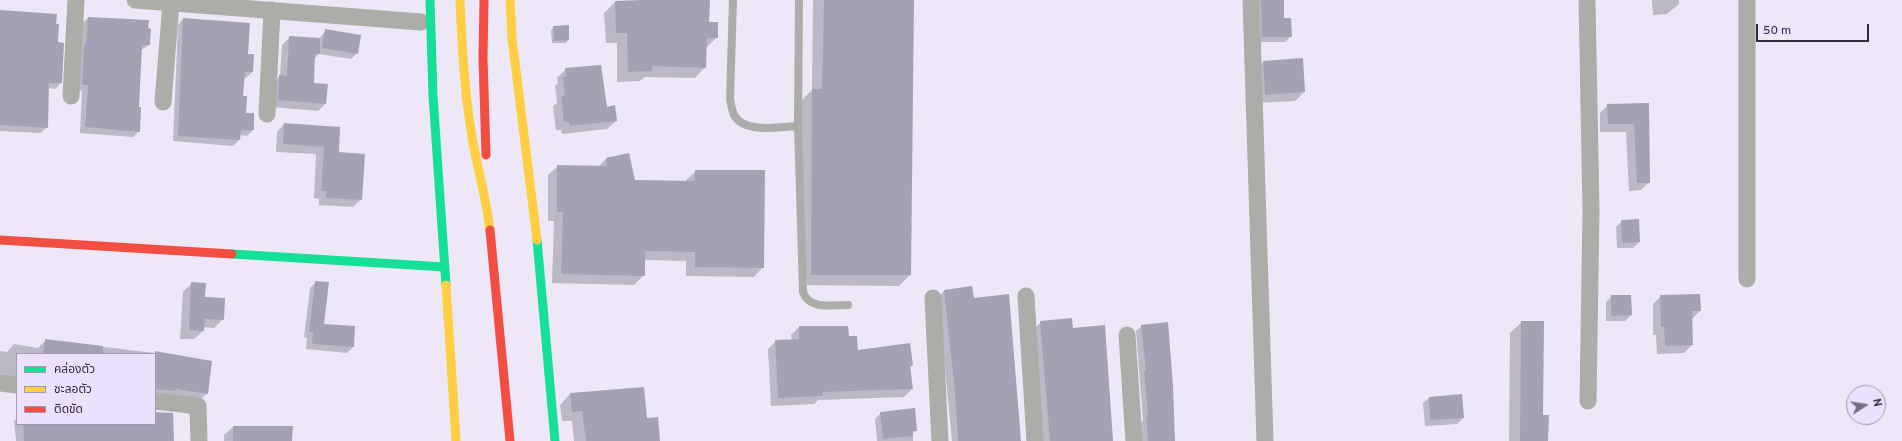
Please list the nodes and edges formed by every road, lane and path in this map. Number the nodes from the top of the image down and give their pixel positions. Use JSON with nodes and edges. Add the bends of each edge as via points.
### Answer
{"nodes":[{"id":1,"x":76,"y":0,"type":"edge"},
{"id":2,"x":135,"y":0,"type":"edge"},
{"id":3,"x":430,"y":0,"type":"edge"},
{"id":4,"x":460,"y":0,"type":"edge"},
{"id":5,"x":484,"y":0,"type":"edge"},
{"id":6,"x":510,"y":0,"type":"edge"},
{"id":7,"x":733,"y":0,"type":"edge"},
{"id":8,"x":799,"y":0,"type":"edge"},
{"id":9,"x":1251,"y":0,"type":"edge"},
{"id":10,"x":1586,"y":0,"type":"edge"},
{"id":11,"x":1747,"y":0,"type":"edge"},
{"id":12,"x":171,"y":3,"type":"junction"},
{"id":13,"x":272,"y":10,"type":"junction"},
{"id":14,"x":420,"y":18,"type":"joint"},
{"id":15,"x":71,"y":96,"type":"dead end"},
{"id":16,"x":434,"y":96,"type":"junction"},
{"id":17,"x":164,"y":102,"type":"dead end"},
{"id":18,"x":267,"y":114,"type":"dead end"},
{"id":19,"x":798,"y":126,"type":"junction"},
{"id":20,"x":487,"y":203,"type":"junction"},
{"id":21,"x":0,"y":240,"type":"edge"},
{"id":22,"x":445,"y":267,"type":"junction"},
{"id":23,"x":1747,"y":278,"type":"dead end"},
{"id":24,"x":1026,"y":296,"type":"dead end"},
{"id":25,"x":933,"y":298,"type":"dead end"},
{"id":26,"x":848,"y":305,"type":"dead end"},
{"id":27,"x":1127,"y":335,"type":"dead end"},
{"id":28,"x":0,"y":383,"type":"edge"},
{"id":29,"x":16,"y":385,"type":"edge"},
{"id":30,"x":156,"y":401,"type":"edge"},
{"id":31,"x":1588,"y":401,"type":"dead end"},
{"id":32,"x":199,"y":441,"type":"edge"},
{"id":33,"x":456,"y":441,"type":"edge"},
{"id":34,"x":510,"y":441,"type":"edge"},
{"id":35,"x":555,"y":441,"type":"edge"},
{"id":36,"x":940,"y":441,"type":"edge"},
{"id":37,"x":1035,"y":441,"type":"edge"},
{"id":38,"x":1134,"y":441,"type":"edge"},
{"id":39,"x":1265,"y":441,"type":"edge"}],
"edges":[{"from":1,"to":15,"type":"street"},
{"from":2,"to":12,"type":"street"},
{"from":3,"to":16,"type":"main road"},
{"from":4,"to":20,"type":"main road","via":[[463,70],[470,132]]},
{"from":5,"to":20,"type":"main road"},
{"from":6,"to":35,"type":"main road","via":[[512,38],[536,234]]},
{"from":7,"to":19,"type":"lane","via":[[730,99],[733,114],[742,124],[753,127]]},
{"from":8,"to":19,"type":"lane"},
{"from":9,"to":39,"type":"street"},
{"from":10,"to":31,"type":"street","via":[[1591,210]]},
{"from":11,"to":23,"type":"street"},
{"from":12,"to":13,"type":"street"},
{"from":12,"to":17,"type":"street"},
{"from":13,"to":14,"type":"street"},
{"from":13,"to":18,"type":"street"},
{"from":14,"to":16,"type":"main road"},
{"from":16,"to":22,"type":"main road"},
{"from":19,"to":26,"type":"lane","via":[[803,292],[807,301],[814,305]]},
{"from":20,"to":34,"type":"main road"},
{"from":21,"to":22,"type":"main road"},
{"from":22,"to":33,"type":"main road"},
{"from":24,"to":37,"type":"street"},
{"from":25,"to":36,"type":"street"},
{"from":27,"to":38,"type":"street"},
{"from":28,"to":29,"type":"street"},
{"from":30,"to":32,"type":"street","via":[[198,406]]}]}
